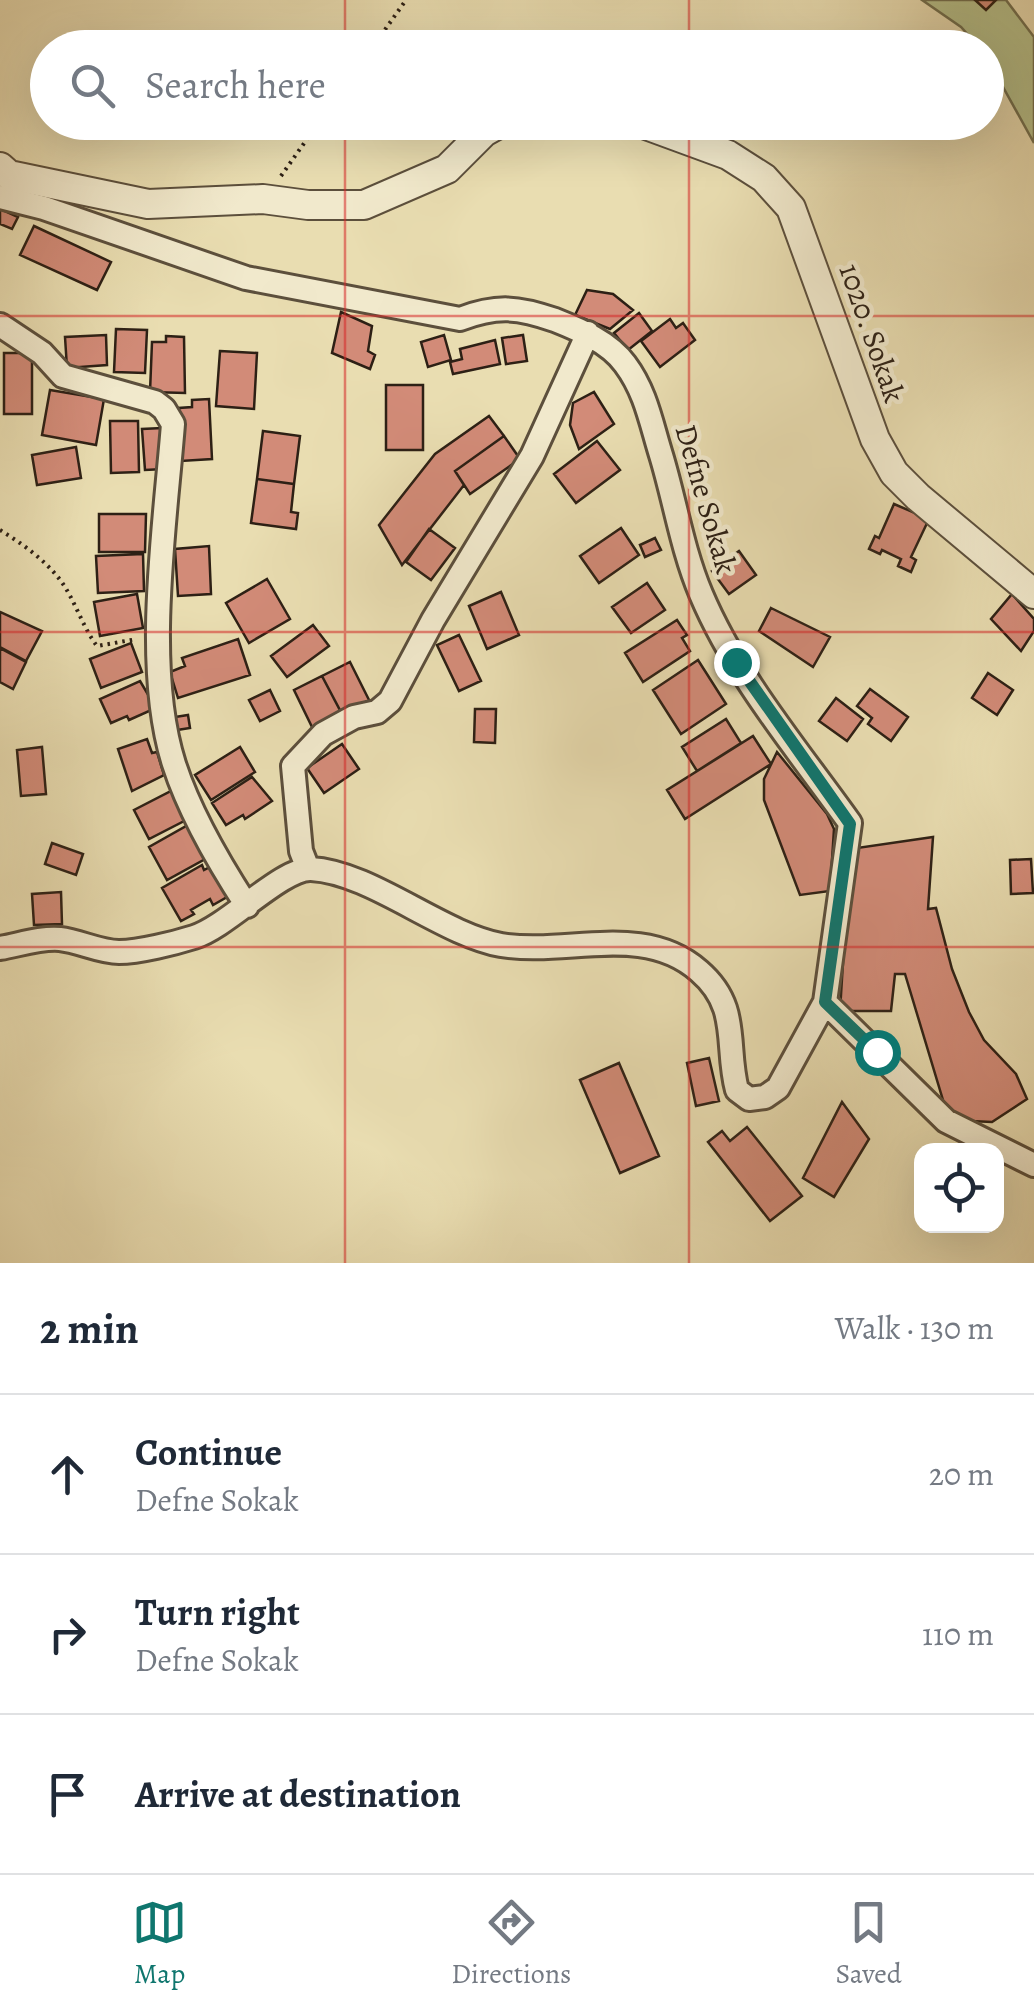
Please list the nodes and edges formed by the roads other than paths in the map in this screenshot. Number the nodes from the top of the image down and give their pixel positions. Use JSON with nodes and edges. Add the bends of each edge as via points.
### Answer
{"nodes":[{"id":1,"x":476,"y":140,"type":"edge"},
{"id":2,"x":687,"y":140,"type":"edge"},
{"id":3,"x":2,"y":178,"type":"edge"},
{"id":4,"x":0,"y":325,"type":"edge"},
{"id":5,"x":588,"y":333,"type":"junction"},
{"id":6,"x":1034,"y":594,"type":"edge"},
{"id":7,"x":308,"y":869,"type":"junction"},
{"id":8,"x":246,"y":906,"type":"junction"},
{"id":9,"x":0,"y":948,"type":"edge"},
{"id":10,"x":825,"y":1002,"type":"junction"},
{"id":11,"x":1034,"y":1166,"type":"edge"}],
"edges":[{"from":1,"to":3,"type":"street","via":[[447,169],[364,205],[263,199],[148,204]]},
{"from":2,"to":6,"type":"street","name":"1020. Sokak","via":[[764,178],[791,208],[875,439],[894,474]]},
{"from":3,"to":5,"type":"street","name":"Defne Sokak","via":[[44,208],[246,278],[460,319],[488,309],[526,310]]},
{"from":4,"to":8,"type":"street","via":[[63,376],[154,402],[173,424],[157,636],[166,727],[174,765],[218,863]]},
{"from":5,"to":7,"type":"street","via":[[532,456],[390,700],[323,734],[293,766]]},
{"from":5,"to":10,"type":"street","name":"Defne Sokak","via":[[624,362],[646,401],[701,594],[736,662],[850,824]]},
{"from":7,"to":8,"type":"street"},
{"from":7,"to":10,"type":"street","via":[[362,884],[498,944],[616,942],[661,949],[698,970],[720,994],[732,1024],[737,1090],[749,1099],[778,1088]]},
{"from":8,"to":9,"type":"street","via":[[197,936],[118,952],[56,938]]},
{"from":10,"to":11,"type":"street","via":[[946,1122]]}]}
